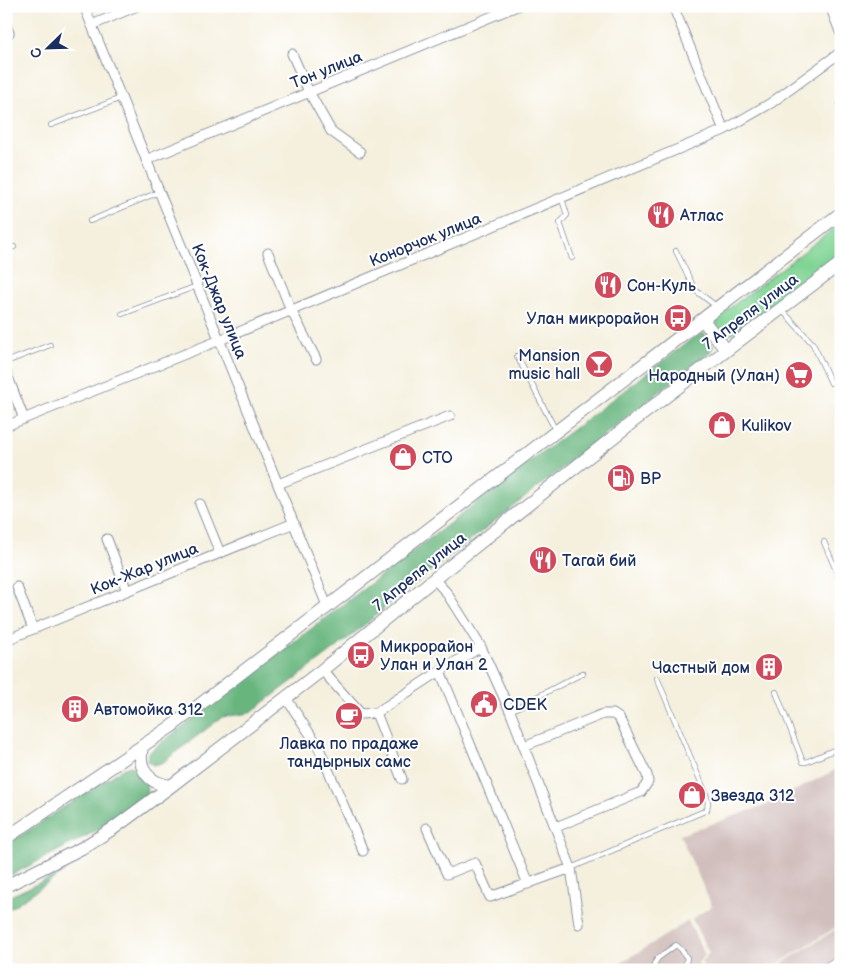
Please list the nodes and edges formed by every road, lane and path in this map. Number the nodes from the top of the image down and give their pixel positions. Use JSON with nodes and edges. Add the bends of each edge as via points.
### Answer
{"nodes":[{"id":1,"x":84,"y":6,"type":"edge"},
{"id":2,"x":137,"y":6,"type":"edge"},
{"id":3,"x":517,"y":6,"type":"edge"},
{"id":4,"x":673,"y":6,"type":"edge"},
{"id":5,"x":830,"y":6,"type":"edge"},
{"id":6,"x":497,"y":10,"type":"edge"},
{"id":7,"x":92,"y":26,"type":"junction"},
{"id":8,"x":841,"y":34,"type":"edge"},
{"id":9,"x":841,"y":52,"type":"edge"},
{"id":10,"x":292,"y":54,"type":"dead end"},
{"id":11,"x":309,"y":92,"type":"junction"},
{"id":12,"x":121,"y":98,"type":"junction"},
{"id":13,"x":841,"y":103,"type":"edge"},
{"id":14,"x":841,"y":110,"type":"edge"},
{"id":15,"x":51,"y":125,"type":"dead end"},
{"id":16,"x":724,"y":130,"type":"junction"},
{"id":17,"x":360,"y":152,"type":"dead end"},
{"id":18,"x":146,"y":160,"type":"junction"},
{"id":19,"x":159,"y":192,"type":"junction"},
{"id":20,"x":562,"y":198,"type":"junction"},
{"id":21,"x":841,"y":213,"type":"edge"},
{"id":22,"x":90,"y":221,"type":"dead end"},
{"id":23,"x":14,"y":247,"type":"dead end"},
{"id":24,"x":6,"y":250,"type":"edge"},
{"id":25,"x":676,"y":251,"type":"dead end"},
{"id":26,"x":268,"y":253,"type":"dead end"},
{"id":27,"x":572,"y":258,"type":"dead end"},
{"id":28,"x":841,"y":262,"type":"edge"},
{"id":29,"x":197,"y":286,"type":"junction"},
{"id":30,"x":719,"y":308,"type":"junction"},
{"id":31,"x":780,"y":308,"type":"junction"},
{"id":32,"x":291,"y":310,"type":"junction"},
{"id":33,"x":122,"y":314,"type":"dead end"},
{"id":34,"x":703,"y":320,"type":"junction"},
{"id":35,"x":219,"y":340,"type":"junction"},
{"id":36,"x":50,"y":344,"type":"dead end"},
{"id":37,"x":726,"y":350,"type":"junction"},
{"id":38,"x":517,"y":356,"type":"dead end"},
{"id":39,"x":316,"y":359,"type":"dead end"},
{"id":40,"x":6,"y":362,"type":"edge"},
{"id":41,"x":6,"y":372,"type":"edge"},
{"id":42,"x":831,"y":383,"type":"dead end"},
{"id":43,"x":450,"y":416,"type":"dead end"},
{"id":44,"x":24,"y":418,"type":"junction"},
{"id":45,"x":6,"y":426,"type":"edge"},
{"id":46,"x":557,"y":432,"type":"junction"},
{"id":47,"x":278,"y":484,"type":"junction"},
{"id":48,"x":200,"y":504,"type":"dead end"},
{"id":49,"x":294,"y":523,"type":"junction"},
{"id":50,"x":107,"y":539,"type":"dead end"},
{"id":51,"x":824,"y":542,"type":"dead end"},
{"id":52,"x":220,"y":553,"type":"junction"},
{"id":53,"x":434,"y":579,"type":"junction"},
{"id":54,"x":841,"y":582,"type":"edge"},
{"id":55,"x":17,"y":587,"type":"dead end"},
{"id":56,"x":127,"y":591,"type":"junction"},
{"id":57,"x":328,"y":608,"type":"junction"},
{"id":58,"x":33,"y":629,"type":"junction"},
{"id":59,"x":6,"y":640,"type":"edge"},
{"id":60,"x":481,"y":647,"type":"junction"},
{"id":61,"x":322,"y":670,"type":"junction"},
{"id":62,"x":440,"y":671,"type":"junction"},
{"id":63,"x":583,"y":673,"type":"dead end"},
{"id":64,"x":658,"y":678,"type":"dead end"},
{"id":65,"x":776,"y":692,"type":"dead end"},
{"id":66,"x":286,"y":698,"type":"junction"},
{"id":67,"x":510,"y":711,"type":"junction"},
{"id":68,"x":376,"y":714,"type":"junction"},
{"id":69,"x":524,"y":746,"type":"junction"},
{"id":70,"x":142,"y":747,"type":"junction"},
{"id":71,"x":841,"y":747,"type":"edge"},
{"id":72,"x":402,"y":779,"type":"dead end"},
{"id":73,"x":171,"y":786,"type":"junction"},
{"id":74,"x":556,"y":827,"type":"junction"},
{"id":75,"x":427,"y":828,"type":"dead end"},
{"id":76,"x":6,"y":838,"type":"edge"},
{"id":77,"x":363,"y":851,"type":"dead end"},
{"id":78,"x":571,"y":868,"type":"junction"},
{"id":79,"x":528,"y":884,"type":"junction"},
{"id":80,"x":6,"y":886,"type":"edge"},
{"id":81,"x":579,"y":924,"type":"dead end"},
{"id":82,"x":841,"y":956,"type":"edge"},
{"id":83,"x":6,"y":965,"type":"edge"},
{"id":84,"x":12,"y":970,"type":"edge"},
{"id":85,"x":655,"y":970,"type":"edge"},
{"id":86,"x":684,"y":970,"type":"edge"},
{"id":87,"x":819,"y":970,"type":"edge"}],
"edges":[{"from":1,"to":7,"type":"street","name":"Кок-Джар улица"},
{"from":2,"to":7,"type":"street"},
{"from":3,"to":6,"type":"street","name":"Тон улица"},
{"from":4,"to":16,"type":"street"},
{"from":5,"to":8,"type":"street"},
{"from":6,"to":11,"type":"street","name":"Тон улица"},
{"from":7,"to":12,"type":"street","name":"Кок-Джар улица"},
{"from":9,"to":16,"type":"street","name":"Конорчок улица","via":[[771,103]]},
{"from":10,"to":11,"type":"street"},
{"from":11,"to":17,"type":"street","via":[[331,131]]},
{"from":11,"to":18,"type":"street","name":"Тон улица"},
{"from":12,"to":15,"type":"lane"},
{"from":12,"to":18,"type":"street","name":"Кок-Джар улица"},
{"from":13,"to":14,"type":"lane"},
{"from":16,"to":20,"type":"street","name":"Конорчок улица"},
{"from":18,"to":19,"type":"street","name":"Кок-Джар улица"},
{"from":19,"to":22,"type":"lane"},
{"from":19,"to":29,"type":"street","name":"Кок-Джар улица"},
{"from":20,"to":27,"type":"lane","via":[[567,215],[560,223]]},
{"from":20,"to":32,"type":"street","name":"Конорчок улица"},
{"from":21,"to":30,"type":"main road","name":"7 Апреля улица"},
{"from":23,"to":24,"type":"lane"},
{"from":25,"to":30,"type":"lane","via":[[695,290]]},
{"from":26,"to":32,"type":"street"},
{"from":28,"to":31,"type":"main road","name":"7 Апреля улица"},
{"from":29,"to":33,"type":"lane"},
{"from":29,"to":35,"type":"street","name":"Кок-Джар улица"},
{"from":30,"to":34,"type":"main road","name":"7 Апреля улица"},
{"from":31,"to":37,"type":"main road","name":"7 Апреля улица"},
{"from":31,"to":42,"type":"lane","via":[[813,344]]},
{"from":32,"to":35,"type":"street","name":"Конорчок улица"},
{"from":32,"to":39,"type":"street"},
{"from":34,"to":37,"type":"main road"},
{"from":34,"to":46,"type":"main road","name":"7 Апреля улица"},
{"from":35,"to":44,"type":"street","name":"Конорчок улица"},
{"from":35,"to":47,"type":"street","name":"Кок-Джар улица"},
{"from":36,"to":40,"type":"lane"},
{"from":37,"to":53,"type":"main road","name":"7 Апреля улица"},
{"from":38,"to":46,"type":"lane"},
{"from":41,"to":44,"type":"street"},
{"from":43,"to":47,"type":"street"},
{"from":44,"to":45,"type":"street","name":"Конорчок улица"},
{"from":46,"to":57,"type":"main road","name":"7 Апреля улица"},
{"from":47,"to":49,"type":"street","name":"Кок-Джар улица"},
{"from":48,"to":52,"type":"street"},
{"from":49,"to":52,"type":"street","name":"Кок-Жар улица"},
{"from":49,"to":57,"type":"street","name":"Кок-Джар улица"},
{"from":50,"to":56,"type":"street"},
{"from":51,"to":54,"type":"lane"},
{"from":52,"to":56,"type":"street","name":"Кок-Жар улица"},
{"from":53,"to":60,"type":"street"},
{"from":53,"to":61,"type":"main road","name":"7 Апреля улица"},
{"from":55,"to":58,"type":"street"},
{"from":56,"to":58,"type":"street","name":"Кок-Жар улица"},
{"from":57,"to":70,"type":"main road","name":"7 Апреля улица"},
{"from":58,"to":59,"type":"street","name":"Кок-Жар улица"},
{"from":60,"to":62,"type":"street"},
{"from":60,"to":67,"type":"street"},
{"from":61,"to":66,"type":"main road","name":"7 Апреля улица"},
{"from":61,"to":68,"type":"street","via":[[361,714]]},
{"from":62,"to":68,"type":"street"},
{"from":62,"to":79,"type":"street"},
{"from":63,"to":67,"type":"lane"},
{"from":64,"to":78,"type":"lane","via":[[703,788],[707,810]]},
{"from":65,"to":71,"type":"lane","via":[[803,762]]},
{"from":66,"to":73,"type":"main road","name":"7 Апреля улица"},
{"from":66,"to":77,"type":"street","via":[[318,746]]},
{"from":67,"to":69,"type":"street"},
{"from":68,"to":72,"type":"street"},
{"from":69,"to":74,"type":"street"},
{"from":69,"to":74,"type":"street","via":[[603,714],[613,714],[619,718],[647,775],[648,782],[641,792]]},
{"from":70,"to":73,"type":"main road","via":[[140,756],[146,774],[159,785]]},
{"from":70,"to":76,"type":"main road","name":"7 Апреля улица"},
{"from":73,"to":80,"type":"main road","name":"7 Апреля улица","via":[[82,848]]},
{"from":74,"to":78,"type":"street"},
{"from":75,"to":79,"type":"street","via":[[446,874],[475,863],[490,897]]},
{"from":78,"to":79,"type":"street"},
{"from":78,"to":81,"type":"street"},
{"from":82,"to":87,"type":"lane"},
{"from":83,"to":84,"type":"lane"},
{"from":85,"to":86,"type":"lane","via":[[658,958],[676,945],[687,958]]}]}
